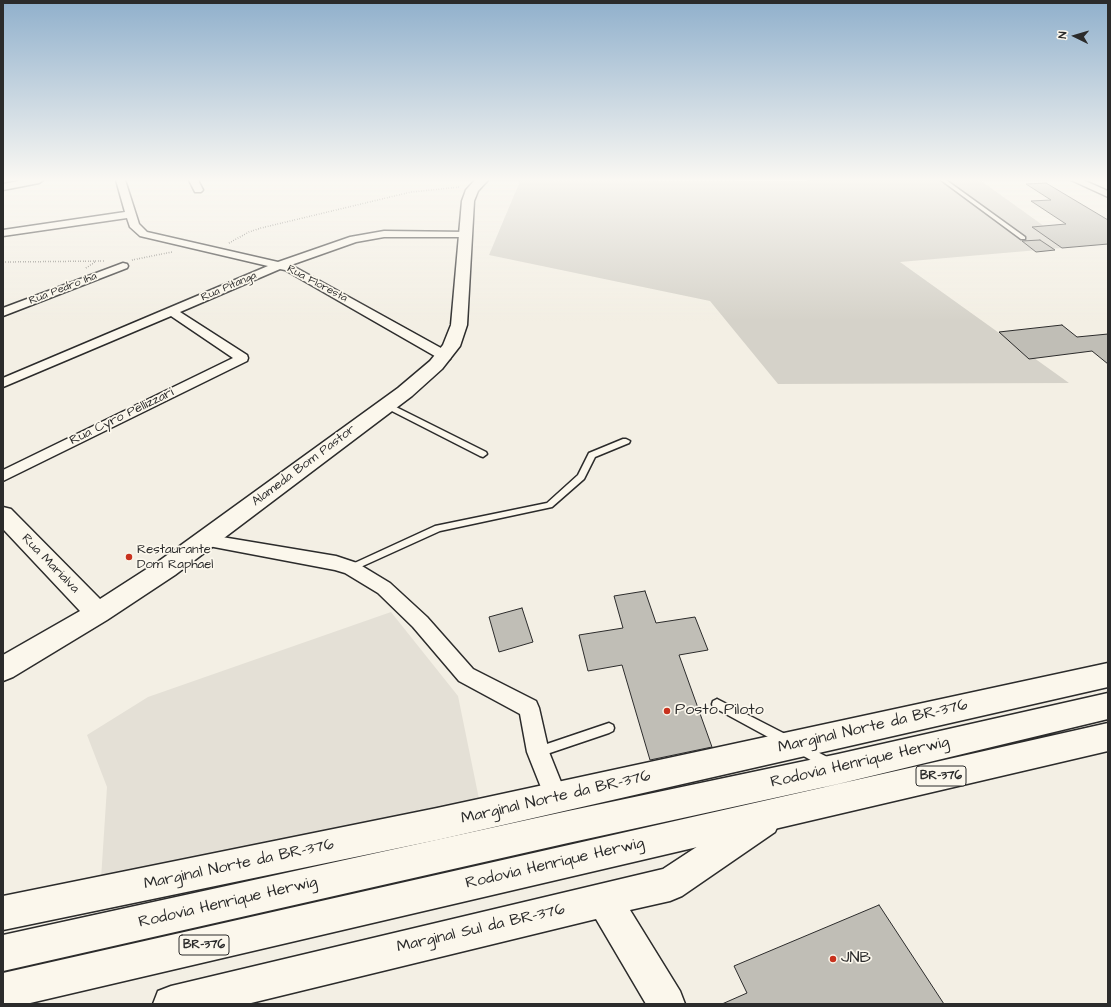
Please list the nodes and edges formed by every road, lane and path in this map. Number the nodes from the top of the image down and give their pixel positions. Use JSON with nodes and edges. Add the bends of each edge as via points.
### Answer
{"nodes":[{"id":1,"x":40,"y":227,"type":"edge"},
{"id":2,"x":136,"y":227,"type":"edge"},
{"id":3,"x":266,"y":227,"type":"edge"},
{"id":4,"x":466,"y":227,"type":"edge"},
{"id":5,"x":1009,"y":227,"type":"edge"},
{"id":6,"x":3,"y":233,"type":"edge"},
{"id":7,"x":466,"y":234,"type":"junction"},
{"id":8,"x":1024,"y":238,"type":"dead end"},
{"id":9,"x":211,"y":250,"type":"junction"},
{"id":10,"x":176,"y":251,"type":"dead end"},
{"id":11,"x":108,"y":261,"type":"dead end"},
{"id":12,"x":3,"y":262,"type":"edge"},
{"id":13,"x":125,"y":263,"type":"joint"},
{"id":14,"x":281,"y":265,"type":"junction"},
{"id":15,"x":171,"y":311,"type":"junction"},
{"id":16,"x":3,"y":312,"type":"edge"},
{"id":17,"x":445,"y":356,"type":"junction"},
{"id":18,"x":3,"y":383,"type":"edge"},
{"id":19,"x":386,"y":405,"type":"junction"},
{"id":20,"x":626,"y":441,"type":"dead end"},
{"id":21,"x":483,"y":454,"type":"dead end"},
{"id":22,"x":3,"y":476,"type":"edge"},
{"id":23,"x":3,"y":515,"type":"edge"},
{"id":24,"x":204,"y":540,"type":"junction"},
{"id":25,"x":351,"y":568,"type":"junction"},
{"id":26,"x":98,"y":613,"type":"junction"},
{"id":27,"x":3,"y":669,"type":"edge"},
{"id":28,"x":1108,"y":675,"type":"edge"},
{"id":29,"x":717,"y":704,"type":"dead end"},
{"id":30,"x":1108,"y":706,"type":"edge"},
{"id":31,"x":609,"y":728,"type":"dead end"},
{"id":32,"x":1108,"y":737,"type":"edge"},
{"id":33,"x":793,"y":745,"type":"junction"},
{"id":34,"x":538,"y":752,"type":"junction"},
{"id":35,"x":838,"y":769,"type":"junction"},
{"id":36,"x":556,"y":797,"type":"junction"},
{"id":37,"x":774,"y":814,"type":"junction"},
{"id":38,"x":604,"y":900,"type":"junction"},
{"id":39,"x":3,"y":913,"type":"edge"},
{"id":40,"x":3,"y":953,"type":"edge"},
{"id":41,"x":3,"y":991,"type":"edge"},
{"id":42,"x":171,"y":1004,"type":"edge"},
{"id":43,"x":667,"y":1004,"type":"edge"}],
"edges":[{"from":1,"to":6,"type":"street"},
{"from":2,"to":9,"type":"street","name":"Rua Floresta","via":[[144,234]]},
{"from":3,"to":9,"type":"path"},
{"from":4,"to":7,"type":"main road","name":"Alameda Bom Pastor"},
{"from":5,"to":8,"type":"lane"},
{"from":7,"to":14,"type":"street","name":"Rua Pitanga","via":[[374,235],[354,239]]},
{"from":7,"to":17,"type":"main road","name":"Alameda Bom Pastor","via":[[459,325]]},
{"from":9,"to":14,"type":"street","name":"Rua Floresta"},
{"from":10,"to":13,"type":"path"},
{"from":11,"to":12,"type":"path"},
{"from":13,"to":16,"type":"street","name":"Rua Pedro Iha"},
{"from":14,"to":15,"type":"street","name":"Rua Pitanga"},
{"from":14,"to":17,"type":"street","name":"Rua Floresta","via":[[296,271]]},
{"from":15,"to":18,"type":"street","name":"Rua Pitanga"},
{"from":15,"to":22,"type":"street","name":"Rua Cyro Pellizzari","via":[[242,358]]},
{"from":17,"to":19,"type":"main road","name":"Alameda Bom Pastor","via":[[422,378]]},
{"from":19,"to":21,"type":"lane"},
{"from":19,"to":24,"type":"main road","name":"Alameda Bom Pastor"},
{"from":20,"to":25,"type":"lane","via":[[592,455],[580,477],[549,505],[438,528]]},
{"from":23,"to":26,"type":"main road","name":"Rua Marialva"},
{"from":24,"to":25,"type":"street"},
{"from":24,"to":26,"type":"main road","name":"Alameda Bom Pastor"},
{"from":25,"to":34,"type":"street","via":[[384,588],[401,603],[466,675],[529,708]]},
{"from":26,"to":27,"type":"main road","name":"Alameda Bom Pastor"},
{"from":28,"to":33,"type":"main road","name":"Marginal Norte da BR-376"},
{"from":29,"to":33,"type":"lane"},
{"from":30,"to":35,"type":"main road","name":"Rodovia Henrique Herwig","number":"BR-376"},
{"from":31,"to":34,"type":"lane"},
{"from":32,"to":37,"type":"main road","name":"Rodovia Henrique Herwig","number":"BR-376"},
{"from":33,"to":35,"type":"lane"},
{"from":33,"to":36,"type":"main road","name":"Marginal Norte da BR-376"},
{"from":34,"to":36,"type":"street"},
{"from":35,"to":40,"type":"main road","name":"Rodovia Henrique Herwig","number":"BR-376"},
{"from":36,"to":39,"type":"main road","name":"Marginal Norte da BR-376"},
{"from":37,"to":38,"type":"main road","name":"Marginal Sul da BR-376","number":"BR-376","via":[[670,884]]},
{"from":37,"to":41,"type":"main road","name":"Rodovia Henrique Herwig","number":"BR-376"},
{"from":38,"to":42,"type":"main road","name":"Marginal Sul da BR-376","number":"BR-376"},
{"from":38,"to":43,"type":"main road"}]}
